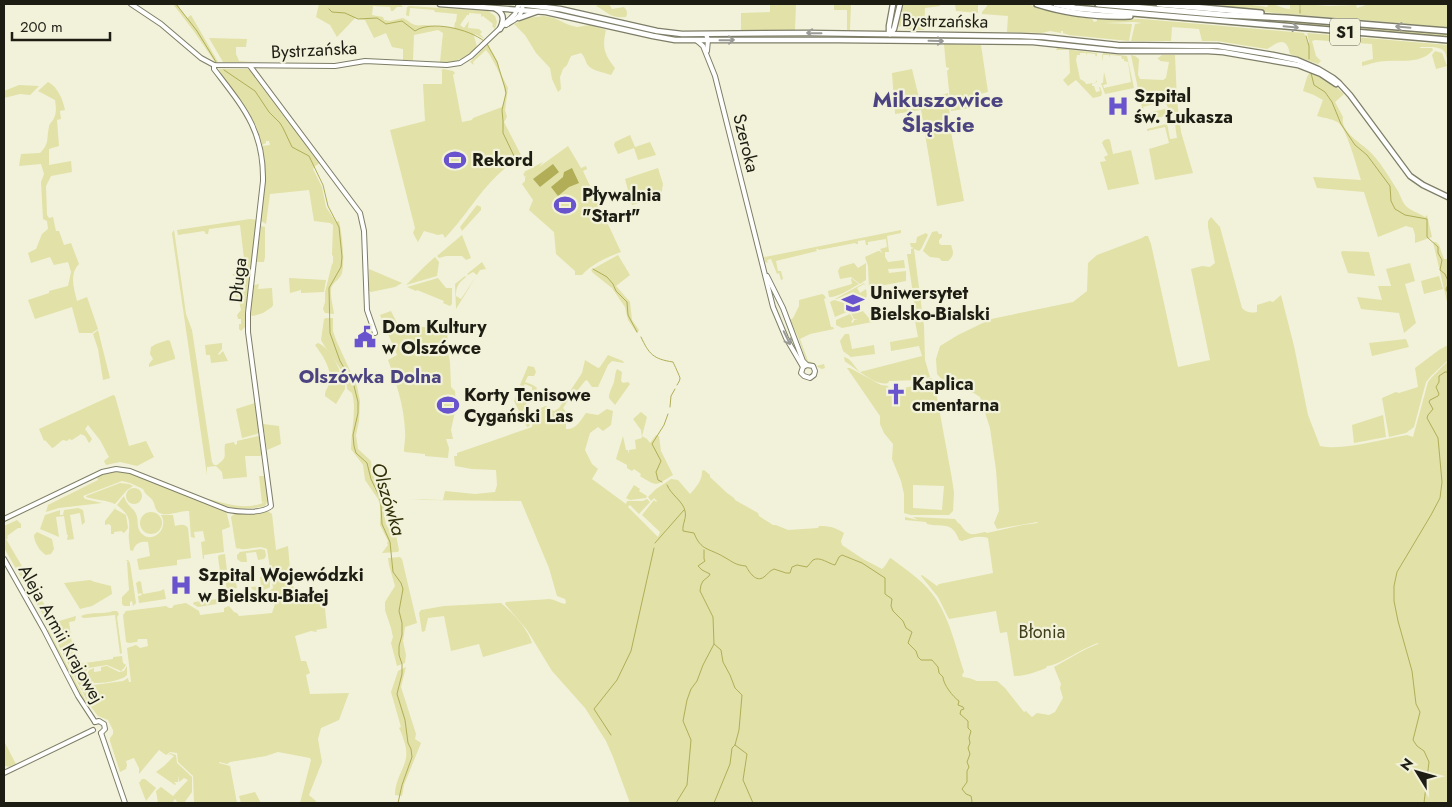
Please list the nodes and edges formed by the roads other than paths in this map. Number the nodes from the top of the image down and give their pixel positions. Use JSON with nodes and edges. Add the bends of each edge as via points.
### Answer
{"nodes":[{"id":1,"x":440,"y":4,"type":"edge"},
{"id":2,"x":522,"y":4,"type":"edge"},
{"id":3,"x":533,"y":4,"type":"edge"},
{"id":4,"x":893,"y":4,"type":"edge"},
{"id":5,"x":900,"y":4,"type":"edge"},
{"id":6,"x":1038,"y":4,"type":"edge"},
{"id":7,"x":1056,"y":4,"type":"edge"},
{"id":8,"x":1098,"y":4,"type":"edge"},
{"id":9,"x":1159,"y":4,"type":"edge"},
{"id":10,"x":134,"y":5,"type":"edge"},
{"id":11,"x":490,"y":7,"type":"junction"},
{"id":12,"x":520,"y":10,"type":"junction"},
{"id":13,"x":537,"y":11,"type":"junction"},
{"id":14,"x":1156,"y":15,"type":"junction"},
{"id":15,"x":897,"y":17,"type":"junction"},
{"id":16,"x":519,"y":18,"type":"junction"},
{"id":17,"x":1286,"y":18,"type":"junction"},
{"id":18,"x":500,"y":29,"type":"junction"},
{"id":19,"x":1448,"y":31,"type":"edge"},
{"id":20,"x":706,"y":34,"type":"junction"},
{"id":21,"x":777,"y":34,"type":"junction"},
{"id":22,"x":904,"y":34,"type":"junction"},
{"id":23,"x":888,"y":37,"type":"junction"},
{"id":24,"x":776,"y":40,"type":"junction"},
{"id":25,"x":1448,"y":40,"type":"edge"},
{"id":26,"x":705,"y":42,"type":"junction"},
{"id":27,"x":1101,"y":46,"type":"junction"},
{"id":28,"x":707,"y":54,"type":"junction"},
{"id":29,"x":214,"y":65,"type":"junction"},
{"id":30,"x":250,"y":66,"type":"junction"},
{"id":31,"x":1448,"y":197,"type":"edge"},
{"id":32,"x":767,"y":276,"type":"junction"},
{"id":33,"x":375,"y":333,"type":"dead end"},
{"id":34,"x":4,"y":520,"type":"edge"},
{"id":35,"x":4,"y":559,"type":"edge"},
{"id":36,"x":95,"y":722,"type":"junction"},
{"id":37,"x":93,"y":730,"type":"junction"},
{"id":38,"x":101,"y":733,"type":"junction"},
{"id":39,"x":4,"y":773,"type":"edge"},
{"id":40,"x":125,"y":803,"type":"edge"}],
"edges":[{"from":1,"to":11,"type":"main road"},
{"from":2,"to":3,"type":"main road","name":"Bystrzańska"},
{"from":2,"to":12,"type":"street","name":"Bystrzańska"},
{"from":3,"to":20,"type":"main road","name":"Bystrzańska","via":[[665,32]]},
{"from":4,"to":23,"type":"main road"},
{"from":5,"to":15,"type":"main road"},
{"from":6,"to":14,"type":"highway","via":[[1095,16]]},
{"from":7,"to":14,"type":"highway","number":"S1"},
{"from":8,"to":17,"type":"highway","number":"S1"},
{"from":9,"to":17,"type":"highway"},
{"from":10,"to":29,"type":"street"},
{"from":11,"to":12,"type":"main road"},
{"from":11,"to":18,"type":"main road","via":[[503,15]]},
{"from":12,"to":13,"type":"main road","name":"Bystrzańska"},
{"from":12,"to":16,"type":"street","name":"Bystrzańska"},
{"from":12,"to":18,"type":"street","name":"Bystrzańska"},
{"from":13,"to":16,"type":"main road"},
{"from":13,"to":26,"type":"main road","name":"Bystrzańska","via":[[662,38]]},
{"from":14,"to":25,"type":"highway","number":"S1","one_way":true},
{"from":15,"to":22,"type":"main road","via":[[898,26]]},
{"from":15,"to":23,"type":"main road"},
{"from":16,"to":18,"type":"street","name":"Bystrzańska"},
{"from":19,"to":17,"type":"highway","number":"S1","one_way":true},
{"from":18,"to":30,"type":"street","name":"Bystrzańska","via":[[466,60],[451,65],[365,61],[335,66]]},
{"from":20,"to":21,"type":"main road","name":"Bystrzańska"},
{"from":20,"to":26,"type":"street"},
{"from":23,"to":21,"type":"main road","name":"Bystrzańska","one_way":true},
{"from":21,"to":24,"type":"main road"},
{"from":22,"to":23,"type":"main road","name":"Bystrzańska"},
{"from":22,"to":27,"type":"main road","name":"Bystrzańska","via":[[1034,36]]},
{"from":23,"to":24,"type":"main road","name":"Bystrzańska"},
{"from":23,"to":27,"type":"main road","name":"Bystrzańska","one_way":true},
{"from":26,"to":24,"type":"main road","name":"Bystrzańska","one_way":true},
{"from":26,"to":28,"type":"street","name":"Szeroka"},
{"from":26,"to":28,"type":"street","name":"Szeroka"},
{"from":27,"to":31,"type":"main road","name":"Bystrzańska","via":[[1129,51],[1216,52],[1312,70],[1344,90],[1357,104],[1410,176]]},
{"from":28,"to":32,"type":"street","name":"Szeroka"},
{"from":29,"to":30,"type":"street","name":"Bystrzańska"},
{"from":29,"to":34,"type":"street","name":"Długa","via":[[248,116],[262,159],[248,332],[271,506],[245,512],[228,510],[130,471],[116,469],[98,474]]},
{"from":30,"to":33,"type":"street","via":[[360,213],[364,231],[367,310]]},
{"from":32,"to":32,"type":"street","one_way":true,"via":[[775,311],[786,338],[805,366]]},
{"from":35,"to":36,"type":"street","name":"Aleja Armii Krajowej"},
{"from":36,"to":37,"type":"street"},
{"from":36,"to":38,"type":"street","via":[[104,724],[105,729]]},
{"from":37,"to":38,"type":"street","via":[[96,734]]},
{"from":37,"to":39,"type":"street"},
{"from":38,"to":40,"type":"street"}]}
